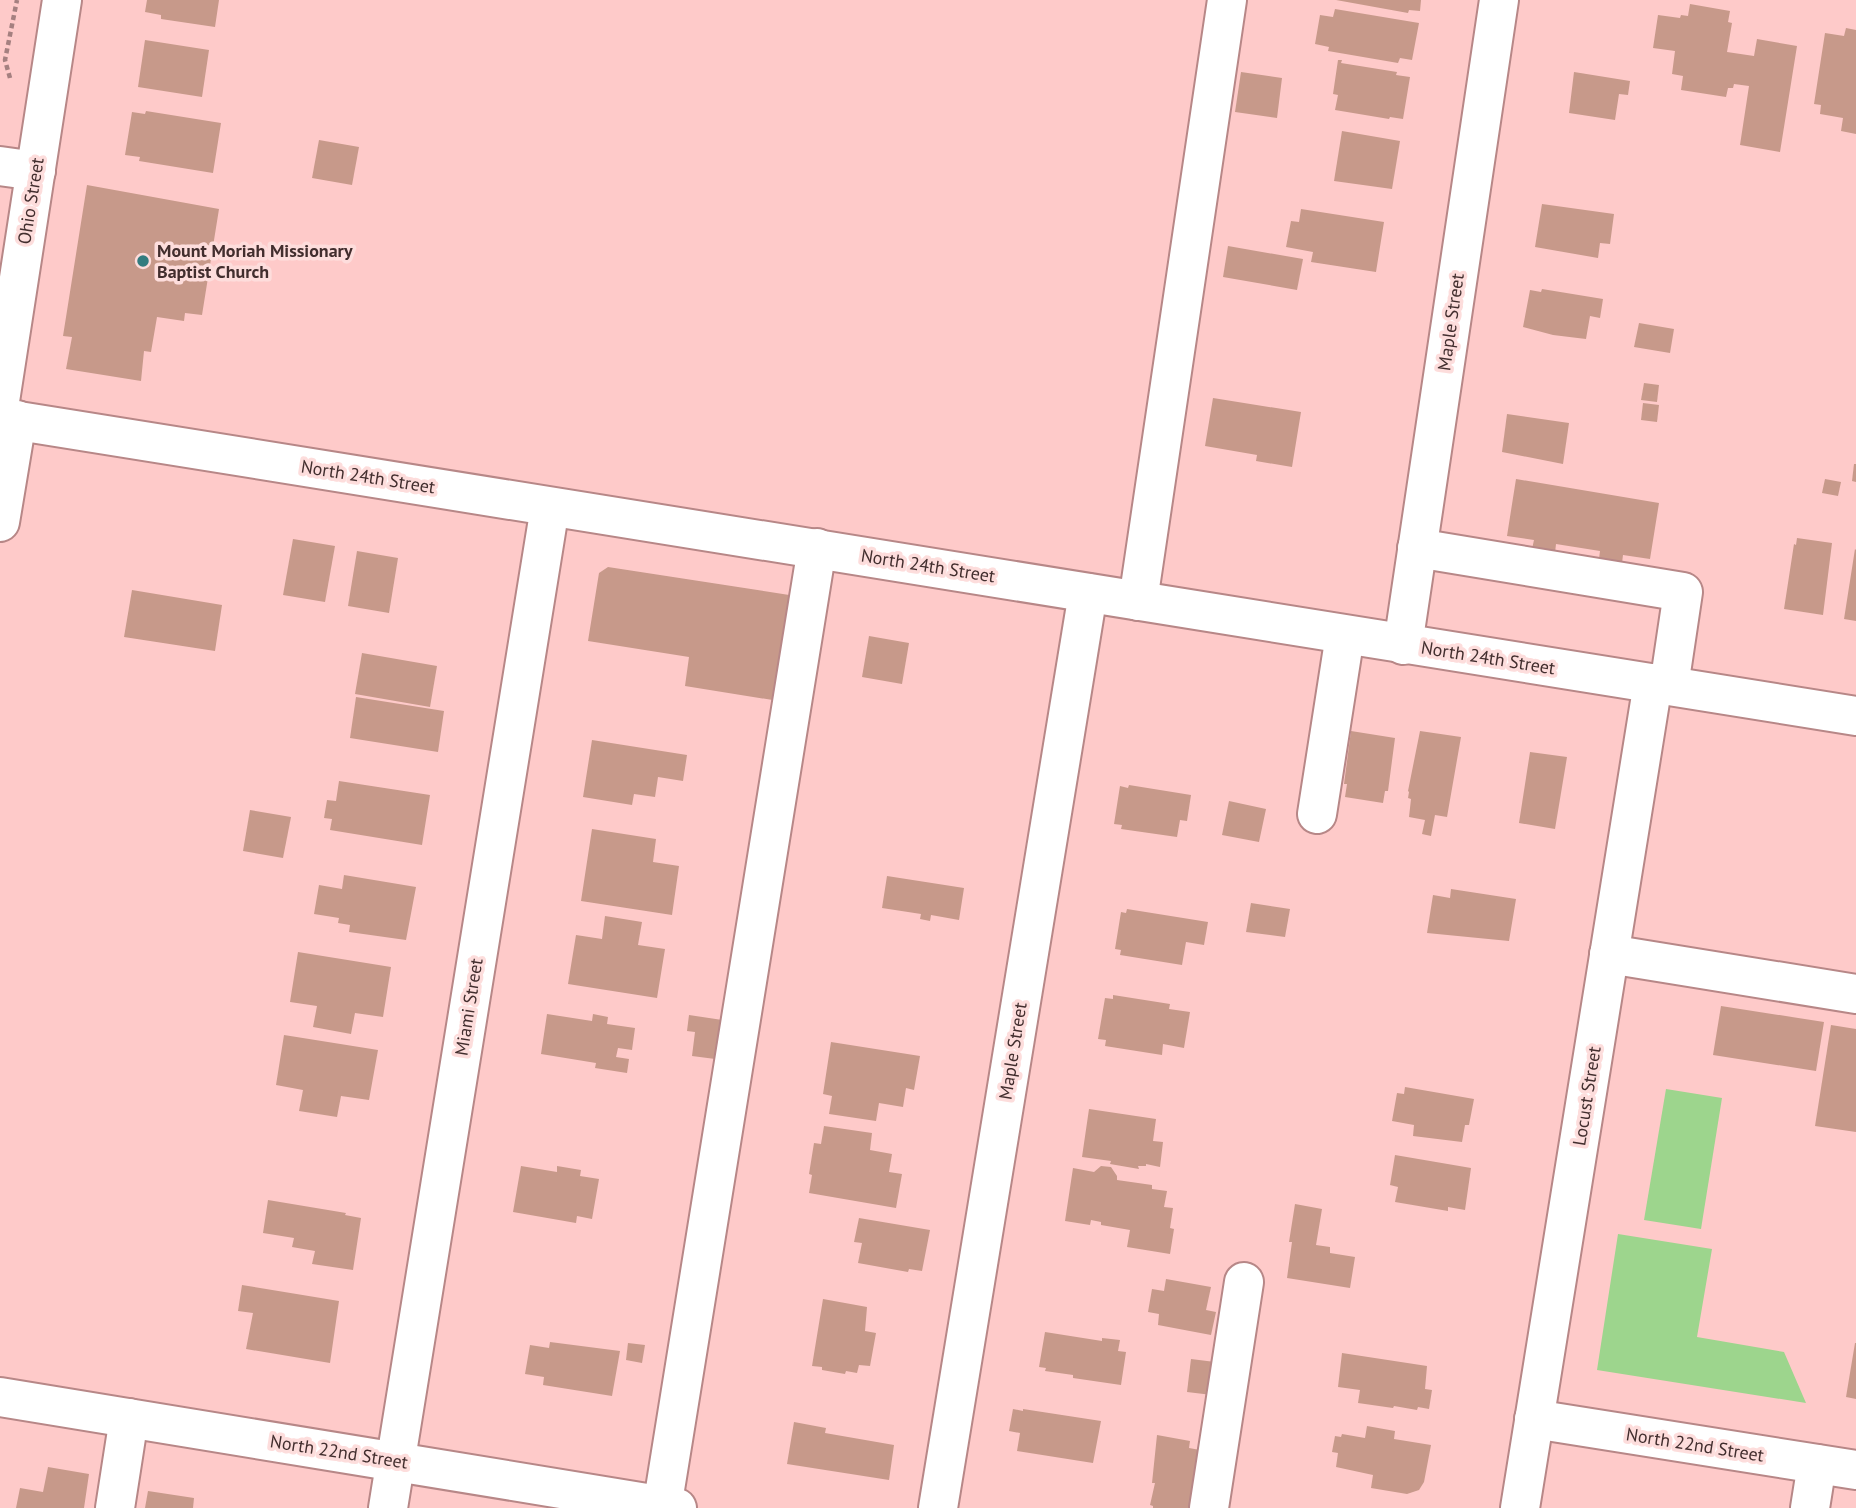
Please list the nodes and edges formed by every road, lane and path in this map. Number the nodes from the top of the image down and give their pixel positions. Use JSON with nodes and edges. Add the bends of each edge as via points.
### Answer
{"nodes":[{"id":1,"x":62,"y":0,"type":"edge"},
{"id":2,"x":1227,"y":0,"type":"edge"},
{"id":3,"x":1499,"y":0,"type":"edge"},
{"id":4,"x":18,"y":168,"type":"edge"},
{"id":5,"x":6,"y":413,"type":"edge"},
{"id":6,"x":550,"y":506,"type":"junction"},
{"id":7,"x":0,"y":522,"type":"edge"},
{"id":8,"x":817,"y":548,"type":"junction"},
{"id":9,"x":1418,"y":548,"type":"junction"},
{"id":10,"x":1088,"y":593,"type":"junction"},
{"id":11,"x":1138,"y":601,"type":"junction"},
{"id":12,"x":1345,"y":635,"type":"junction"},
{"id":13,"x":1403,"y":645,"type":"junction"},
{"id":14,"x":1661,"y":684,"type":"junction"},
{"id":15,"x":1856,"y":716,"type":"edge"},
{"id":16,"x":1317,"y":814,"type":"dead end"},
{"id":17,"x":1609,"y":954,"type":"junction"},
{"id":18,"x":1856,"y":994,"type":"edge"},
{"id":19,"x":1244,"y":1282,"type":"dead end"},
{"id":20,"x":0,"y":1397,"type":"edge"},
{"id":21,"x":129,"y":1418,"type":"junction"},
{"id":22,"x":1534,"y":1419,"type":"junction"},
{"id":23,"x":396,"y":1462,"type":"junction"},
{"id":24,"x":1817,"y":1464,"type":"junction"},
{"id":25,"x":1856,"y":1471,"type":"edge"},
{"id":26,"x":667,"y":1507,"type":"edge"},
{"id":27,"x":114,"y":1508,"type":"edge"},
{"id":28,"x":388,"y":1508,"type":"edge"},
{"id":29,"x":938,"y":1508,"type":"edge"},
{"id":30,"x":1209,"y":1508,"type":"edge"},
{"id":31,"x":1520,"y":1508,"type":"edge"},
{"id":32,"x":1810,"y":1508,"type":"edge"}],
"edges":[{"from":1,"to":4,"type":"street","name":"Ohio Street"},
{"from":2,"to":11,"type":"street"},
{"from":3,"to":9,"type":"street","name":"Maple Street"},
{"from":4,"to":5,"type":"street","name":"Ohio Street"},
{"from":5,"to":6,"type":"street","name":"North 24th Street"},
{"from":5,"to":7,"type":"street","name":"Ohio Street"},
{"from":6,"to":8,"type":"street","name":"North 24th Street"},
{"from":6,"to":23,"type":"street","name":"Miami Street"},
{"from":8,"to":10,"type":"street","name":"North 24th Street"},
{"from":8,"to":26,"type":"street"},
{"from":9,"to":13,"type":"street","name":"Maple Street"},
{"from":9,"to":14,"type":"street","name":"Locust Street","via":[[1683,592]]},
{"from":10,"to":11,"type":"street","name":"North 24th Street"},
{"from":10,"to":29,"type":"street","name":"Maple Street"},
{"from":11,"to":12,"type":"street","name":"North 24th Street"},
{"from":12,"to":13,"type":"street","name":"North 24th Street"},
{"from":12,"to":16,"type":"street"},
{"from":13,"to":14,"type":"street","name":"North 24th Street"},
{"from":14,"to":15,"type":"street","name":"North 24th Street"},
{"from":14,"to":17,"type":"street","name":"Locust Street"},
{"from":17,"to":18,"type":"street"},
{"from":17,"to":22,"type":"street","name":"Locust Street"},
{"from":19,"to":30,"type":"street"},
{"from":20,"to":21,"type":"street","name":"North 22nd Street"},
{"from":21,"to":23,"type":"street","name":"North 22nd Street"},
{"from":21,"to":27,"type":"street"},
{"from":22,"to":24,"type":"street","name":"North 22nd Street"},
{"from":22,"to":31,"type":"street","name":"Locust Street"},
{"from":23,"to":26,"type":"street","name":"North 22nd Street"},
{"from":23,"to":28,"type":"street","name":"Miami Street"},
{"from":24,"to":25,"type":"street","name":"North 22nd Street"},
{"from":24,"to":32,"type":"street"}]}
